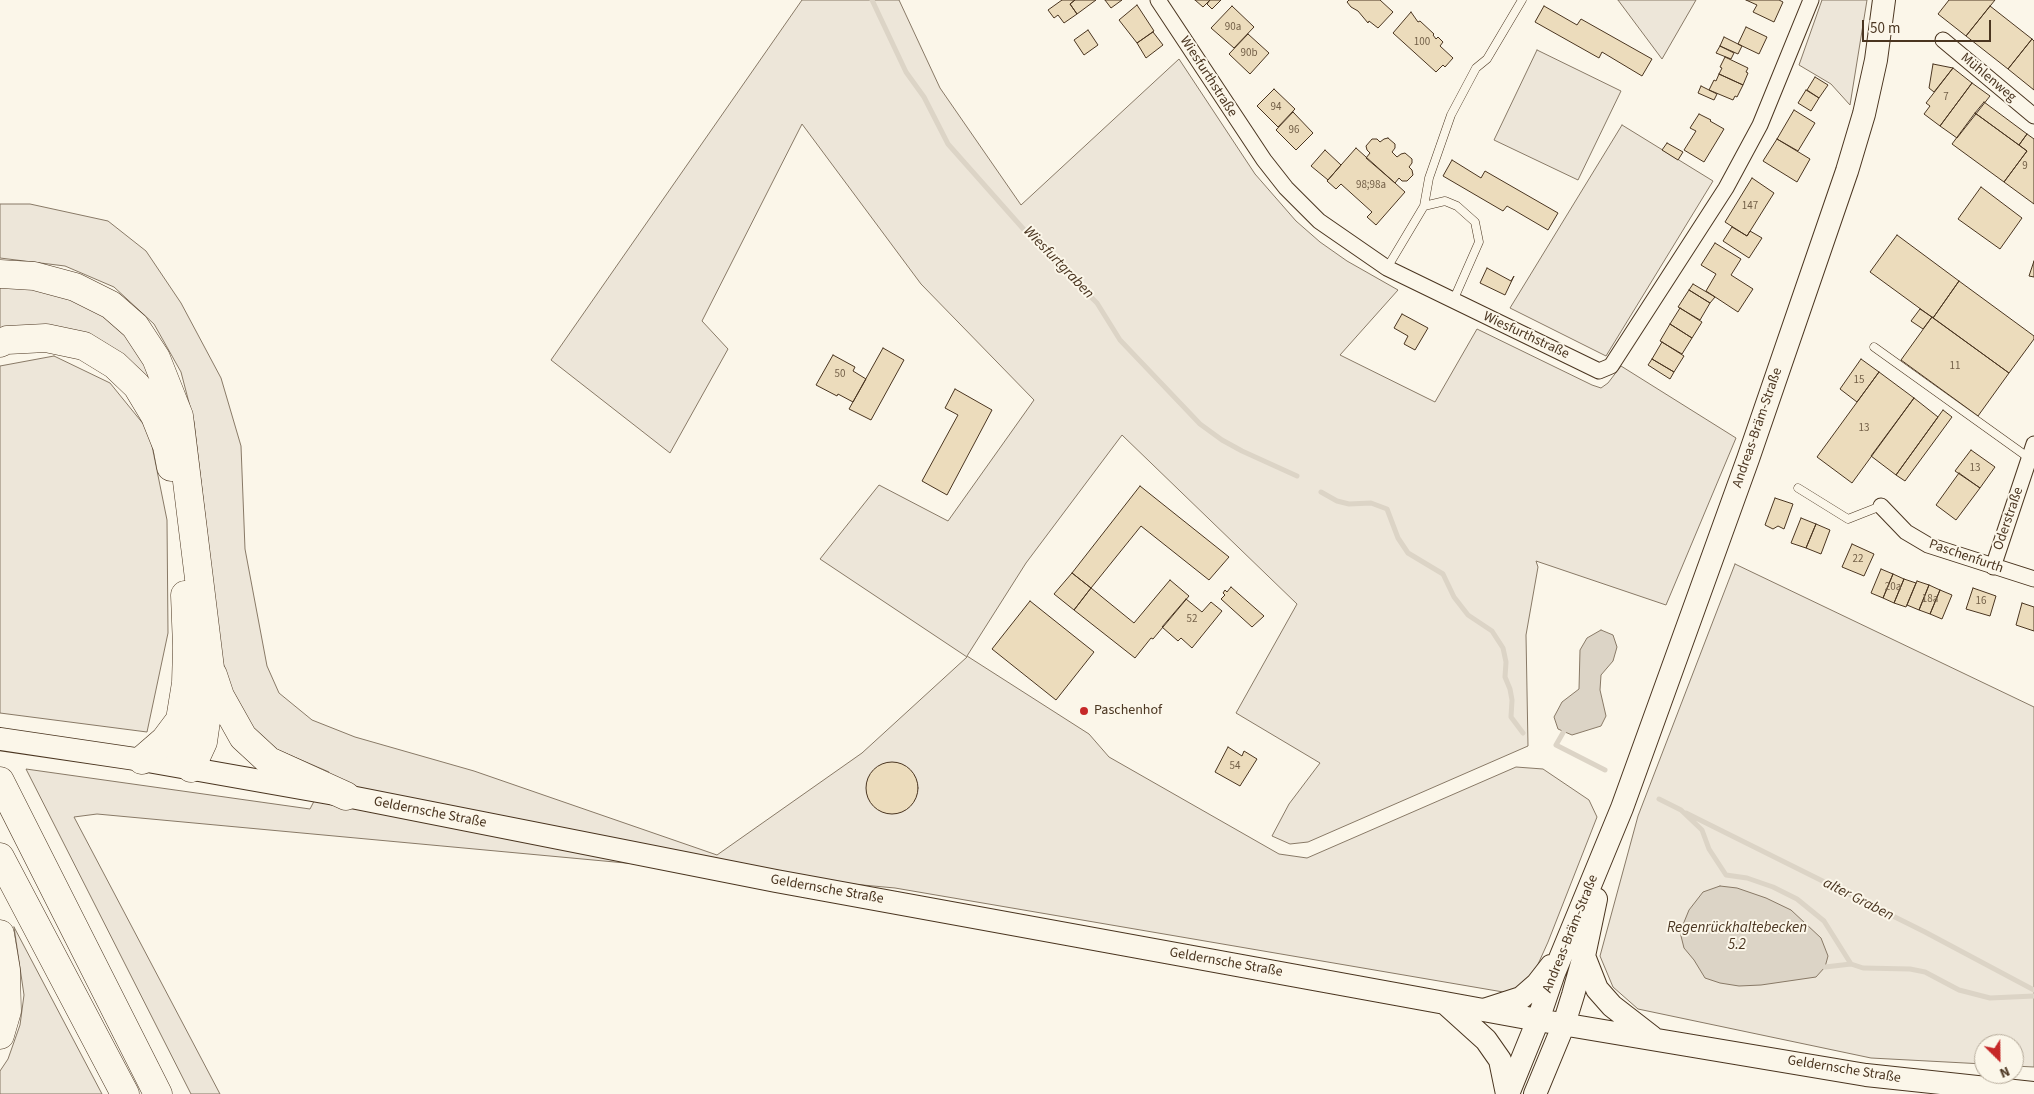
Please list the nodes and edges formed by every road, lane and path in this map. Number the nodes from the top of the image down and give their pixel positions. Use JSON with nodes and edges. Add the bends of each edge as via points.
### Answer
{"nodes":[{"id":1,"x":1158,"y":0,"type":"edge"},
{"id":2,"x":1522,"y":0,"type":"edge"},
{"id":3,"x":1811,"y":0,"type":"edge"},
{"id":4,"x":1884,"y":0,"type":"edge"},
{"id":5,"x":1943,"y":40,"type":"dead end"},
{"id":6,"x":2034,"y":116,"type":"edge"},
{"id":7,"x":1424,"y":206,"type":"junction"},
{"id":8,"x":1387,"y":268,"type":"junction"},
{"id":9,"x":0,"y":274,"type":"edge"},
{"id":10,"x":1453,"y":302,"type":"junction"},
{"id":11,"x":0,"y":343,"type":"edge"},
{"id":12,"x":1874,"y":347,"type":"dead end"},
{"id":13,"x":2034,"y":444,"type":"edge"},
{"id":14,"x":2029,"y":458,"type":"junction"},
{"id":15,"x":1798,"y":488,"type":"dead end"},
{"id":16,"x":1881,"y":506,"type":"joint"},
{"id":17,"x":1993,"y":567,"type":"junction"},
{"id":18,"x":2034,"y":580,"type":"edge"},
{"id":19,"x":210,"y":668,"type":"junction"},
{"id":20,"x":180,"y":720,"type":"junction"},
{"id":21,"x":0,"y":739,"type":"edge"},
{"id":22,"x":142,"y":760,"type":"junction"},
{"id":23,"x":191,"y":768,"type":"junction"},
{"id":24,"x":0,"y":781,"type":"edge"},
{"id":25,"x":346,"y":796,"type":"junction"},
{"id":26,"x":0,"y":858,"type":"edge"},
{"id":27,"x":0,"y":934,"type":"edge"},
{"id":28,"x":1574,"y":953,"type":"junction"},
{"id":29,"x":1445,"y":1003,"type":"junction"},
{"id":30,"x":1483,"y":1010,"type":"junction"},
{"id":31,"x":1538,"y":1020,"type":"junction"},
{"id":32,"x":1564,"y":1024,"type":"junction"},
{"id":33,"x":0,"y":1035,"type":"edge"},
{"id":34,"x":1655,"y":1040,"type":"junction"},
{"id":35,"x":125,"y":1094,"type":"edge"},
{"id":36,"x":158,"y":1094,"type":"edge"},
{"id":37,"x":1507,"y":1094,"type":"edge"},
{"id":38,"x":1534,"y":1094,"type":"edge"},
{"id":39,"x":2034,"y":1094,"type":"edge"}],
"edges":[{"from":1,"to":8,"type":"street","name":"Wiesfurthstraße","via":[[1286,188],[1319,221]]},
{"from":2,"to":7,"type":"lane","via":[[1487,59],[1476,68],[1451,115],[1429,178]]},
{"from":3,"to":10,"type":"street","name":"Wiesfurthstraße","via":[[1760,125],[1726,188],[1611,366],[1599,371]]},
{"from":4,"to":28,"type":"main road","name":"Andreas-Bräm-Straße","via":[[1876,60],[1847,171],[1748,459],[1606,849]]},
{"from":5,"to":6,"type":"street","name":"Mühlenweg"},
{"from":7,"to":8,"type":"lane"},
{"from":7,"to":10,"type":"lane","via":[[1445,201],[1457,206],[1475,222],[1479,242]]},
{"from":8,"to":10,"type":"street","name":"Wiesfurthstraße"},
{"from":9,"to":19,"type":"highway","via":[[34,276],[76,287],[111,305],[135,326],[156,358],[179,416]]},
{"from":11,"to":20,"type":"highway","via":[[46,338],[84,346],[115,365],[137,386],[155,416],[168,446],[177,497],[183,565],[187,647]]},
{"from":12,"to":14,"type":"lane"},
{"from":13,"to":14,"type":"street","name":"Oderstraße"},
{"from":14,"to":17,"type":"street","name":"Oderstraße"},
{"from":15,"to":16,"type":"lane","via":[[1848,519]]},
{"from":16,"to":17,"type":"street","name":"Paschenfurth","via":[[1906,532],[1928,545]]},
{"from":17,"to":18,"type":"street","name":"Paschenfurth"},
{"from":19,"to":23,"type":"highway","via":[[202,742]]},
{"from":19,"to":25,"type":"highway","via":[[220,696],[243,737],[269,761]]},
{"from":20,"to":22,"type":"highway"},
{"from":20,"to":23,"type":"highway","via":[[181,744]]},
{"from":21,"to":22,"type":"main road","name":"Geldernsche Straße"},
{"from":22,"to":23,"type":"main road","name":"Geldernsche Straße"},
{"from":23,"to":25,"type":"main road","name":"Geldernsche Straße"},
{"from":24,"to":36,"type":"highway"},
{"from":25,"to":29,"type":"main road","name":"Geldernsche Straße","via":[[776,881]]},
{"from":26,"to":35,"type":"highway"},
{"from":27,"to":33,"type":"highway","via":[[8,1011]]},
{"from":28,"to":30,"type":"main road","via":[[1522,998]]},
{"from":28,"to":31,"type":"main road","name":"Andreas-Bräm-Straße"},
{"from":28,"to":32,"type":"main road","name":"Andreas-Bräm-Straße"},
{"from":28,"to":34,"type":"main road","name":"Geldernsche Straße","via":[[1597,990]]},
{"from":29,"to":30,"type":"main road","name":"Geldernsche Straße"},
{"from":29,"to":37,"type":"main road","via":[[1486,1040],[1500,1060]]},
{"from":30,"to":31,"type":"main road","name":"Geldernsche Straße"},
{"from":31,"to":32,"type":"main road","name":"Geldernsche Straße"},
{"from":31,"to":37,"type":"main road","name":"Andreas-Bräm-Straße"},
{"from":32,"to":34,"type":"main road","name":"Geldernsche Straße"},
{"from":32,"to":38,"type":"main road","name":"Andreas-Bräm-Straße"},
{"from":34,"to":39,"type":"main road","name":"Geldernsche Straße","via":[[1866,1075]]}]}
